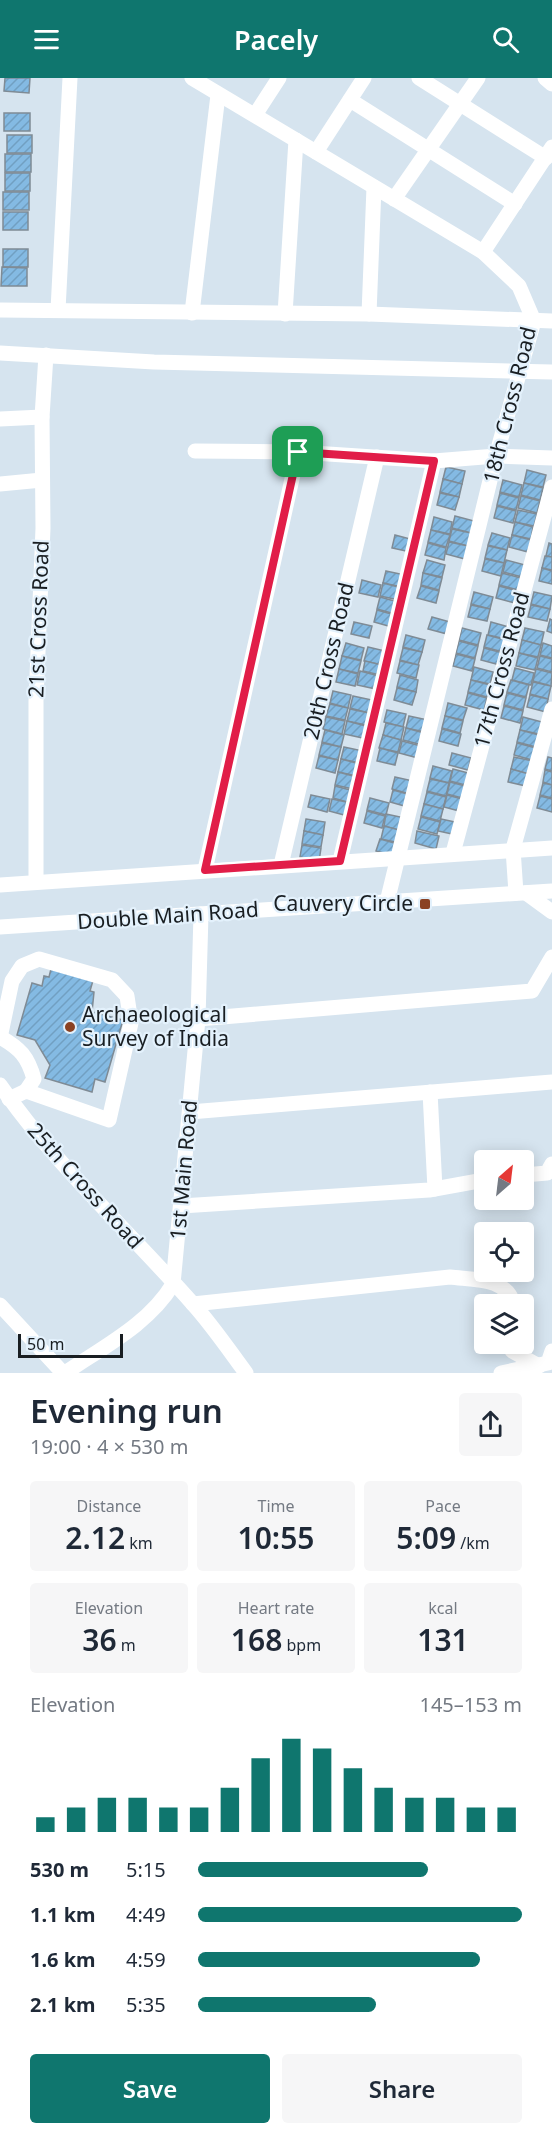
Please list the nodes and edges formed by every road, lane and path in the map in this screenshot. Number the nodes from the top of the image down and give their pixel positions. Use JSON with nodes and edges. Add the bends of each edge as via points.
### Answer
{"nodes":[{"id":1,"x":70,"y":78,"type":"edge"},
{"id":2,"x":279,"y":78,"type":"edge"},
{"id":3,"x":364,"y":78,"type":"edge"},
{"id":4,"x":419,"y":78,"type":"edge"},
{"id":5,"x":478,"y":78,"type":"edge"},
{"id":6,"x":545,"y":78,"type":"edge"},
{"id":7,"x":200,"y":80,"type":"edge"},
{"id":8,"x":552,"y":84,"type":"edge"},
{"id":9,"x":218,"y":95,"type":"junction"},
{"id":10,"x":350,"y":100,"type":"junction"},
{"id":11,"x":460,"y":104,"type":"junction"},
{"id":12,"x":255,"y":116,"type":"junction"},
{"id":13,"x":296,"y":140,"type":"junction"},
{"id":14,"x":428,"y":151,"type":"junction"},
{"id":15,"x":316,"y":152,"type":"junction"},
{"id":16,"x":548,"y":161,"type":"edge"},
{"id":17,"x":374,"y":187,"type":"junction"},
{"id":18,"x":394,"y":199,"type":"junction"},
{"id":19,"x":515,"y":204,"type":"junction"},
{"id":20,"x":483,"y":252,"type":"junction"},
{"id":21,"x":0,"y":310,"type":"edge"},
{"id":22,"x":58,"y":310,"type":"junction"},
{"id":23,"x":192,"y":314,"type":"junction"},
{"id":24,"x":285,"y":314,"type":"junction"},
{"id":25,"x":369,"y":314,"type":"junction"},
{"id":26,"x":534,"y":321,"type":"junction"},
{"id":27,"x":552,"y":321,"type":"edge"},
{"id":28,"x":0,"y":353,"type":"edge"},
{"id":29,"x":46,"y":356,"type":"junction"},
{"id":30,"x":519,"y":372,"type":"junction"},
{"id":31,"x":552,"y":372,"type":"edge"},
{"id":32,"x":42,"y":417,"type":"junction"},
{"id":33,"x":0,"y":419,"type":"edge"},
{"id":34,"x":195,"y":451,"type":"dead end"},
{"id":35,"x":298,"y":452,"type":"junction"},
{"id":36,"x":496,"y":456,"type":"junction"},
{"id":37,"x":376,"y":457,"type":"junction"},
{"id":38,"x":552,"y":458,"type":"edge"},
{"id":39,"x":434,"y":461,"type":"junction"},
{"id":40,"x":42,"y":480,"type":"junction"},
{"id":41,"x":0,"y":484,"type":"edge"},
{"id":42,"x":552,"y":487,"type":"edge"},
{"id":43,"x":552,"y":709,"type":"edge"},
{"id":44,"x":552,"y":848,"type":"edge"},
{"id":45,"x":513,"y":849,"type":"junction"},
{"id":46,"x":453,"y":853,"type":"junction"},
{"id":47,"x":398,"y":858,"type":"junction"},
{"id":48,"x":340,"y":861,"type":"junction"},
{"id":49,"x":281,"y":865,"type":"junction"},
{"id":50,"x":205,"y":870,"type":"junction"},
{"id":51,"x":36,"y":882,"type":"junction"},
{"id":52,"x":0,"y":885,"type":"edge"},
{"id":53,"x":552,"y":891,"type":"edge"},
{"id":54,"x":521,"y":893,"type":"junction"},
{"id":55,"x":387,"y":902,"type":"junction"},
{"id":56,"x":552,"y":912,"type":"edge"},
{"id":57,"x":201,"y":914,"type":"junction"},
{"id":58,"x":0,"y":927,"type":"edge"},
{"id":59,"x":552,"y":957,"type":"edge"},
{"id":60,"x":198,"y":1019,"type":"junction"},
{"id":61,"x":0,"y":1038,"type":"edge"},
{"id":62,"x":552,"y":1082,"type":"edge"},
{"id":63,"x":0,"y":1085,"type":"edge"},
{"id":64,"x":26,"y":1091,"type":"junction"},
{"id":65,"x":430,"y":1092,"type":"junction"},
{"id":66,"x":9,"y":1099,"type":"junction"},
{"id":67,"x":190,"y":1112,"type":"junction"},
{"id":68,"x":550,"y":1172,"type":"edge"},
{"id":69,"x":534,"y":1174,"type":"edge"},
{"id":70,"x":474,"y":1182,"type":"edge"},
{"id":71,"x":435,"y":1189,"type":"junction"},
{"id":72,"x":181,"y":1206,"type":"junction"},
{"id":73,"x":173,"y":1284,"type":"junction"},
{"id":74,"x":510,"y":1294,"type":"edge"},
{"id":75,"x":194,"y":1304,"type":"junction"},
{"id":76,"x":0,"y":1305,"type":"edge"},
{"id":77,"x":522,"y":1354,"type":"edge"},
{"id":78,"x":548,"y":1362,"type":"edge"},
{"id":79,"x":64,"y":1373,"type":"edge"},
{"id":80,"x":246,"y":1373,"type":"edge"},
{"id":81,"x":501,"y":1373,"type":"edge"}],
"edges":[{"from":1,"to":22,"type":"street"},
{"from":2,"to":12,"type":"street"},
{"from":3,"to":10,"type":"street"},
{"from":4,"to":11,"type":"street"},
{"from":5,"to":11,"type":"street"},
{"from":6,"to":8,"type":"street"},
{"from":7,"to":9,"type":"street","name":"18th Cross Road"},
{"from":9,"to":12,"type":"street","name":"18th Cross Road"},
{"from":9,"to":23,"type":"street"},
{"from":10,"to":14,"type":"street"},
{"from":10,"to":15,"type":"street"},
{"from":11,"to":14,"type":"street"},
{"from":11,"to":16,"type":"street"},
{"from":12,"to":13,"type":"street","name":"18th Cross Road"},
{"from":13,"to":15,"type":"street","name":"18th Cross Road"},
{"from":13,"to":24,"type":"street"},
{"from":14,"to":18,"type":"street"},
{"from":14,"to":19,"type":"street"},
{"from":15,"to":17,"type":"street","name":"18th Cross Road"},
{"from":16,"to":19,"type":"street"},
{"from":17,"to":18,"type":"street","name":"18th Cross Road"},
{"from":17,"to":25,"type":"street"},
{"from":18,"to":20,"type":"street","name":"18th Cross Road"},
{"from":19,"to":20,"type":"street"},
{"from":20,"to":26,"type":"street","name":"18th Cross Road","via":[[519,286]]},
{"from":21,"to":22,"type":"street"},
{"from":22,"to":23,"type":"street"},
{"from":23,"to":24,"type":"street"},
{"from":24,"to":25,"type":"street"},
{"from":25,"to":26,"type":"street"},
{"from":26,"to":27,"type":"street"},
{"from":26,"to":30,"type":"street","name":"18th Cross Road"},
{"from":28,"to":29,"type":"street"},
{"from":29,"to":30,"type":"street"},
{"from":29,"to":32,"type":"street","name":"21st Cross Road"},
{"from":30,"to":31,"type":"street"},
{"from":30,"to":36,"type":"street","name":"18th Cross Road"},
{"from":32,"to":33,"type":"street"},
{"from":32,"to":40,"type":"street","name":"21st Cross Road"},
{"from":34,"to":35,"type":"street"},
{"from":35,"to":37,"type":"street"},
{"from":35,"to":50,"type":"street"},
{"from":36,"to":38,"type":"street"},
{"from":36,"to":39,"type":"street"},
{"from":36,"to":47,"type":"street","name":"18th Cross Road"},
{"from":37,"to":39,"type":"street"},
{"from":37,"to":49,"type":"street","name":"20th Cross Road"},
{"from":39,"to":48,"type":"street"},
{"from":40,"to":41,"type":"street"},
{"from":40,"to":51,"type":"street","name":"21st Cross Road"},
{"from":42,"to":46,"type":"street","name":"17th Cross Road"},
{"from":43,"to":45,"type":"street"},
{"from":44,"to":45,"type":"street","name":"Double Main Road"},
{"from":45,"to":46,"type":"street","name":"Double Main Road"},
{"from":45,"to":54,"type":"street"},
{"from":46,"to":47,"type":"street","name":"Double Main Road"},
{"from":47,"to":48,"type":"street","name":"Double Main Road"},
{"from":47,"to":55,"type":"street","name":"18th Cross Road"},
{"from":48,"to":49,"type":"street","name":"Double Main Road"},
{"from":49,"to":50,"type":"street","name":"Double Main Road"},
{"from":50,"to":51,"type":"street","name":"Double Main Road"},
{"from":51,"to":52,"type":"street","name":"Double Main Road"},
{"from":53,"to":54,"type":"street","name":"Double Main Road"},
{"from":54,"to":55,"type":"street","name":"Double Main Road"},
{"from":54,"to":56,"type":"street"},
{"from":55,"to":57,"type":"street","name":"Double Main Road"},
{"from":57,"to":58,"type":"street","name":"Double Main Road"},
{"from":57,"to":60,"type":"street","name":"1st Main Road"},
{"from":59,"to":60,"type":"street","via":[[532,991]]},
{"from":60,"to":67,"type":"street","name":"1st Main Road"},
{"from":61,"to":64,"type":"street","via":[[24,1053],[30,1064],[34,1079]]},
{"from":61,"to":64,"type":"street","via":[[12,981],[22,966],[39,959],[112,980],[128,996],[131,1023],[109,1120]]},
{"from":62,"to":65,"type":"street"},
{"from":63,"to":66,"type":"street","name":"25th Cross Road"},
{"from":64,"to":66,"type":"street"},
{"from":65,"to":67,"type":"street"},
{"from":65,"to":71,"type":"street"},
{"from":66,"to":73,"type":"street","name":"25th Cross Road","via":[[64,1166]]},
{"from":67,"to":72,"type":"street","name":"1st Main Road"},
{"from":68,"to":69,"type":"street"},
{"from":70,"to":71,"type":"street"},
{"from":71,"to":72,"type":"street"},
{"from":72,"to":73,"type":"street","name":"1st Main Road"},
{"from":73,"to":75,"type":"street","name":"25th Cross Road"},
{"from":73,"to":79,"type":"street","via":[[150,1313]]},
{"from":74,"to":75,"type":"street","via":[[493,1281],[450,1277]]},
{"from":75,"to":80,"type":"street","name":"25th Cross Road"},
{"from":76,"to":79,"type":"street"},
{"from":77,"to":78,"type":"street"},
{"from":78,"to":81,"type":"street"}]}
